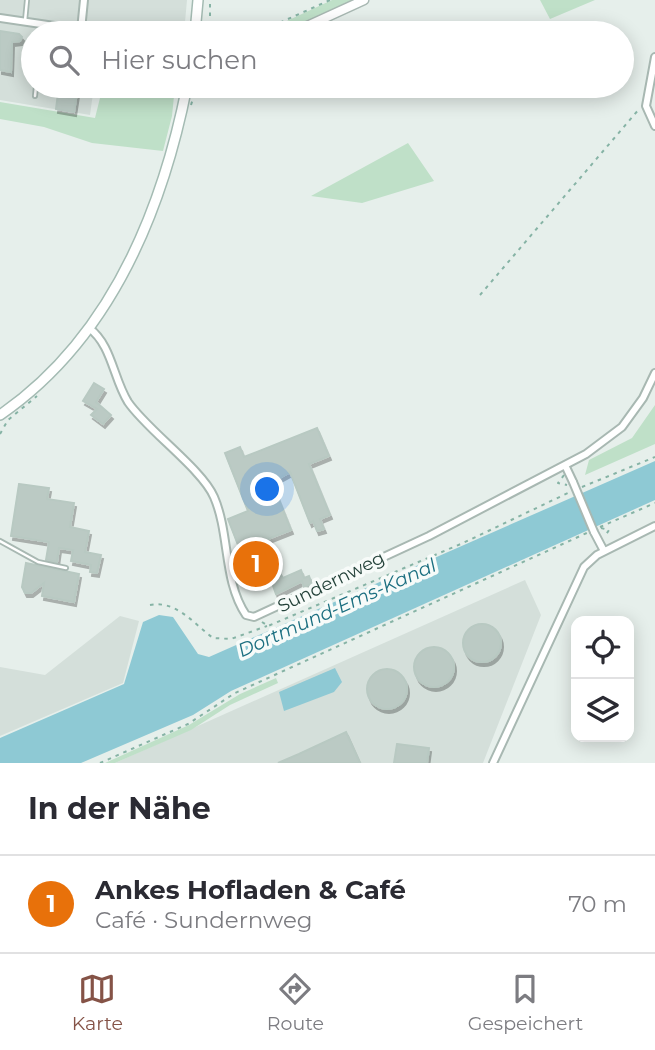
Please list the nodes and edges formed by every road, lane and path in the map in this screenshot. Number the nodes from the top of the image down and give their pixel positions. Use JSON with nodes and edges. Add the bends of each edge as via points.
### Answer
{"nodes":[{"id":1,"x":27,"y":0,"type":"edge"},
{"id":2,"x":84,"y":0,"type":"edge"},
{"id":3,"x":198,"y":0,"type":"edge"},
{"id":4,"x":210,"y":0,"type":"edge"},
{"id":5,"x":330,"y":0,"type":"edge"},
{"id":6,"x":364,"y":0,"type":"edge"},
{"id":7,"x":0,"y":18,"type":"edge"},
{"id":8,"x":21,"y":21,"type":"edge"},
{"id":9,"x":25,"y":21,"type":"edge"},
{"id":10,"x":82,"y":21,"type":"edge"},
{"id":11,"x":196,"y":21,"type":"edge"},
{"id":12,"x":210,"y":21,"type":"edge"},
{"id":13,"x":284,"y":21,"type":"edge"},
{"id":14,"x":318,"y":21,"type":"edge"},
{"id":15,"x":655,"y":57,"type":"edge"},
{"id":16,"x":184,"y":98,"type":"edge"},
{"id":17,"x":646,"y":104,"type":"junction"},
{"id":18,"x":655,"y":127,"type":"edge"},
{"id":19,"x":480,"y":295,"type":"dead end"},
{"id":20,"x":89,"y":328,"type":"junction"},
{"id":21,"x":655,"y":373,"type":"edge"},
{"id":22,"x":0,"y":415,"type":"edge"},
{"id":23,"x":655,"y":457,"type":"edge"},
{"id":24,"x":565,"y":465,"type":"junction"},
{"id":25,"x":563,"y":475,"type":"dead end"},
{"id":26,"x":571,"y":492,"type":"junction"},
{"id":27,"x":655,"y":503,"type":"edge"},
{"id":28,"x":655,"y":526,"type":"edge"},
{"id":29,"x":596,"y":530,"type":"junction"},
{"id":30,"x":604,"y":538,"type":"dead end"},
{"id":31,"x":0,"y":541,"type":"edge"},
{"id":32,"x":604,"y":551,"type":"junction"},
{"id":33,"x":66,"y":568,"type":"dead end"},
{"id":34,"x":150,"y":605,"type":"dead end"},
{"id":35,"x":254,"y":617,"type":"junction"},
{"id":36,"x":268,"y":625,"type":"junction"},
{"id":37,"x":100,"y":763,"type":"edge"},
{"id":38,"x":493,"y":763,"type":"edge"}],
"edges":[{"from":1,"to":9,"type":"lane"},
{"from":2,"to":10,"type":"street"},
{"from":3,"to":11,"type":"main road"},
{"from":4,"to":12,"type":"path"},
{"from":5,"to":13,"type":"path"},
{"from":6,"to":14,"type":"street"},
{"from":7,"to":8,"type":"street"},
{"from":15,"to":17,"type":"street"},
{"from":16,"to":20,"type":"main road","via":[[139,243]]},
{"from":17,"to":18,"type":"street"},
{"from":17,"to":19,"type":"path"},
{"from":20,"to":22,"type":"main road","via":[[40,383]]},
{"from":20,"to":35,"type":"street","via":[[102,341],[128,402],[211,491],[233,587],[246,615]]},
{"from":21,"to":24,"type":"street","name":"Sundernweg","via":[[622,427]]},
{"from":23,"to":26,"type":"path"},
{"from":24,"to":29,"type":"street","bridge":true},
{"from":24,"to":35,"type":"street","name":"Sundernweg","via":[[429,536]]},
{"from":25,"to":26,"type":"path","via":[[558,483],[569,486]]},
{"from":26,"to":36,"type":"path"},
{"from":27,"to":29,"type":"path"},
{"from":28,"to":32,"type":"street"},
{"from":29,"to":30,"type":"path","via":[[609,530]]},
{"from":29,"to":32,"type":"street"},
{"from":29,"to":37,"type":"path","via":[[235,694],[188,724]]},
{"from":31,"to":33,"type":"lane","via":[[38,562]]},
{"from":32,"to":38,"type":"street","via":[[589,560],[578,575]]},
{"from":34,"to":36,"type":"path","via":[[175,607],[213,638]]},
{"from":35,"to":36,"type":"path"}]}
